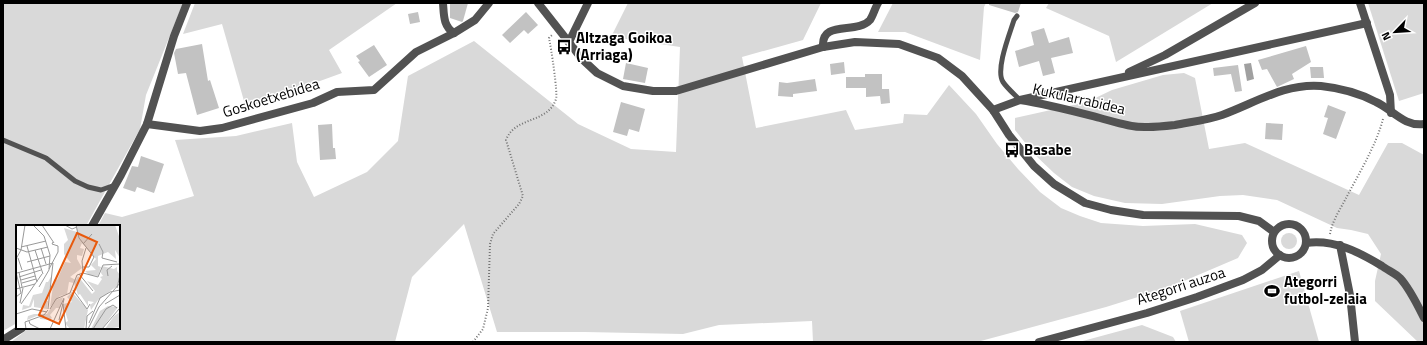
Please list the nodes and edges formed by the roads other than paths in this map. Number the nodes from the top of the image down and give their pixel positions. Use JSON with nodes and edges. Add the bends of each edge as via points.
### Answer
{"nodes":[{"id":1,"x":187,"y":3,"type":"edge"},
{"id":2,"x":443,"y":3,"type":"edge"},
{"id":3,"x":488,"y":3,"type":"edge"},
{"id":4,"x":538,"y":3,"type":"edge"},
{"id":5,"x":588,"y":3,"type":"edge"},
{"id":6,"x":878,"y":3,"type":"edge"},
{"id":7,"x":1255,"y":3,"type":"edge"},
{"id":8,"x":1360,"y":3,"type":"edge"},
{"id":9,"x":1017,"y":16,"type":"dead end"},
{"id":10,"x":1367,"y":23,"type":"junction"},
{"id":11,"x":454,"y":33,"type":"junction"},
{"id":12,"x":569,"y":42,"type":"junction"},
{"id":13,"x":823,"y":47,"type":"junction"},
{"id":14,"x":1116,"y":78,"type":"junction"},
{"id":15,"x":1020,"y":100,"type":"junction"},
{"id":16,"x":993,"y":110,"type":"junction"},
{"id":17,"x":1388,"y":110,"type":"junction"},
{"id":18,"x":146,"y":124,"type":"junction"},
{"id":19,"x":1424,"y":124,"type":"edge"},
{"id":20,"x":3,"y":140,"type":"edge"},
{"id":21,"x":115,"y":185,"type":"junction"},
{"id":22,"x":93,"y":225,"type":"edge"},
{"id":23,"x":1274,"y":232,"type":"junction"},
{"id":24,"x":1306,"y":243,"type":"junction"},
{"id":25,"x":1340,"y":245,"type":"junction"},
{"id":26,"x":1280,"y":256,"type":"junction"},
{"id":27,"x":1424,"y":318,"type":"edge"},
{"id":28,"x":20,"y":329,"type":"edge"},
{"id":29,"x":3,"y":340,"type":"edge"},
{"id":30,"x":1038,"y":342,"type":"edge"},
{"id":31,"x":1355,"y":342,"type":"edge"}],
"edges":[{"from":1,"to":18,"type":"street"},
{"from":2,"to":11,"type":"street","via":[[444,21],[448,30]]},
{"from":3,"to":11,"type":"street","name":"Goskoetxebidea","via":[[475,20]]},
{"from":4,"to":12,"type":"street"},
{"from":5,"to":12,"type":"street"},
{"from":6,"to":13,"type":"street","via":[[870,20],[863,25],[830,31],[822,41]]},
{"from":7,"to":14,"type":"street","via":[[1165,55]]},
{"from":8,"to":10,"type":"street"},
{"from":9,"to":15,"type":"lane","via":[[1000,74],[1002,81]]},
{"from":10,"to":14,"type":"street","name":"Kukularrabidea"},
{"from":10,"to":17,"type":"street","via":[[1390,95]]},
{"from":11,"to":18,"type":"street","name":"Goskoetxebidea","via":[[416,52],[374,90],[337,92],[313,103],[222,128],[200,130]]},
{"from":12,"to":13,"type":"street","via":[[597,73],[623,86],[653,91],[676,91]]},
{"from":13,"to":16,"type":"street","via":[[855,42],[899,44],[938,58],[962,76]]},
{"from":14,"to":15,"type":"street","name":"Kukularrabidea"},
{"from":15,"to":16,"type":"street"},
{"from":15,"to":17,"type":"street","name":"Kukularrabidea","via":[[1147,128],[1222,115],[1283,90],[1303,86],[1348,91],[1377,102]]},
{"from":16,"to":23,"type":"street","via":[[1034,166],[1054,184],[1085,202],[1110,210],[1143,215],[1239,216],[1259,221]]},
{"from":17,"to":19,"type":"street","name":"Kukularrabidea","via":[[1402,120],[1417,125]]},
{"from":18,"to":21,"type":"street"},
{"from":20,"to":21,"type":"lane","via":[[46,158],[75,181],[88,187],[101,190]]},
{"from":21,"to":22,"type":"street"},
{"from":23,"to":24,"type":"street","via":[[1283,224],[1295,224],[1304,232]]},
{"from":23,"to":26,"type":"street","via":[[1273,248]]},
{"from":24,"to":25,"type":"street"},
{"from":24,"to":26,"type":"street","via":[[1301,253],[1296,256]]},
{"from":25,"to":27,"type":"street","via":[[1364,255],[1399,276]]},
{"from":25,"to":31,"type":"street","via":[[1350,295]]},
{"from":26,"to":30,"type":"street","name":"Ategorri auzoa","via":[[1243,280],[1161,308]]},
{"from":28,"to":29,"type":"street"}]}
